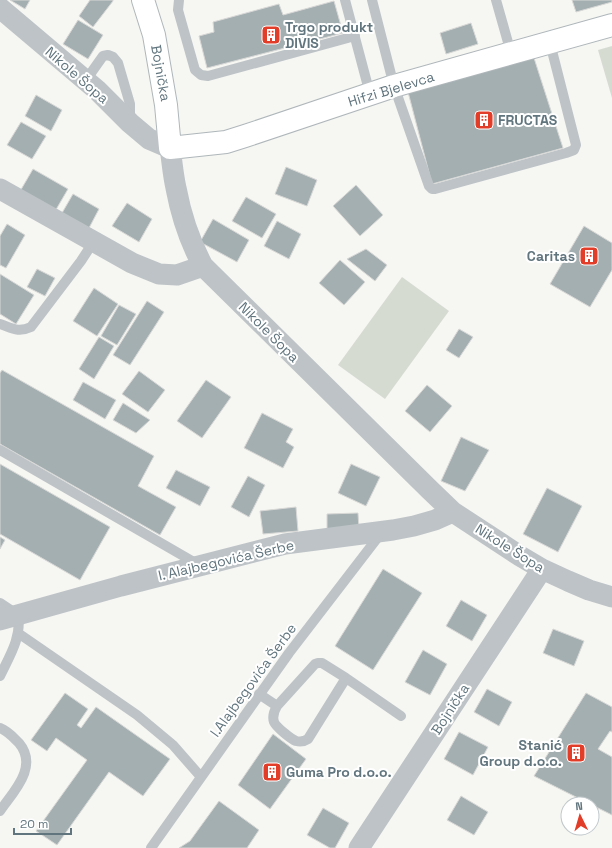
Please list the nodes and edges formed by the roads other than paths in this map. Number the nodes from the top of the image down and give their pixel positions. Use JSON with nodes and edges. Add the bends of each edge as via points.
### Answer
{"nodes":[{"id":1,"x":143,"y":0,"type":"edge"},
{"id":2,"x":179,"y":0,"type":"edge"},
{"id":3,"x":345,"y":0,"type":"edge"},
{"id":4,"x":372,"y":0,"type":"edge"},
{"id":5,"x":496,"y":0,"type":"edge"},
{"id":6,"x":0,"y":8,"type":"edge"},
{"id":7,"x":612,"y":25,"type":"edge"},
{"id":8,"x":355,"y":36,"type":"junction"},
{"id":9,"x":550,"y":43,"type":"junction"},
{"id":10,"x":512,"y":53,"type":"junction"},
{"id":11,"x":86,"y":80,"type":"junction"},
{"id":12,"x":394,"y":86,"type":"junction"},
{"id":13,"x":370,"y":94,"type":"junction"},
{"id":14,"x":130,"y":124,"type":"junction"},
{"id":15,"x":170,"y":148,"type":"junction"},
{"id":16,"x":0,"y":189,"type":"edge"},
{"id":17,"x":94,"y":241,"type":"junction"},
{"id":18,"x":203,"y":266,"type":"junction"},
{"id":19,"x":0,"y":324,"type":"edge"},
{"id":20,"x":0,"y":450,"type":"edge"},
{"id":21,"x":453,"y":512,"type":"junction"},
{"id":22,"x":382,"y":532,"type":"junction"},
{"id":23,"x":201,"y":565,"type":"junction"},
{"id":24,"x":542,"y":569,"type":"junction"},
{"id":25,"x":612,"y":597,"type":"edge"},
{"id":26,"x":0,"y":603,"type":"edge"},
{"id":27,"x":12,"y":622,"type":"edge"},
{"id":28,"x":0,"y":676,"type":"edge"},
{"id":29,"x":346,"y":678,"type":"junction"},
{"id":30,"x":259,"y":694,"type":"junction"},
{"id":31,"x":276,"y":706,"type":"junction"},
{"id":32,"x":401,"y":716,"type":"dead end"},
{"id":33,"x":0,"y":728,"type":"edge"},
{"id":34,"x":201,"y":777,"type":"junction"},
{"id":35,"x":0,"y":811,"type":"edge"},
{"id":36,"x":151,"y":848,"type":"edge"},
{"id":37,"x":359,"y":848,"type":"edge"}],
"edges":[{"from":1,"to":15,"type":"main road","name":"Bojnička","via":[[154,34],[166,105]]},
{"from":2,"to":8,"type":"lane","via":[[178,10],[195,70],[201,75],[208,76]]},
{"from":3,"to":8,"type":"lane"},
{"from":4,"to":12,"type":"lane"},
{"from":5,"to":10,"type":"lane"},
{"from":6,"to":11,"type":"street","name":"Nikole Šopa"},
{"from":7,"to":9,"type":"main road","name":"Hifzi Bjelevca"},
{"from":8,"to":13,"type":"lane"},
{"from":9,"to":10,"type":"main road","name":"Hifzi Bjelevca"},
{"from":9,"to":12,"type":"lane","via":[[576,145],[574,150],[566,153],[432,189]]},
{"from":10,"to":12,"type":"main road","name":"Hifzi Bjelevca"},
{"from":11,"to":14,"type":"street","name":"Nikole Šopa"},
{"from":11,"to":14,"type":"lane","via":[[103,56],[113,57],[118,63],[130,104]]},
{"from":12,"to":13,"type":"main road","name":"Hifzi Bjelevca"},
{"from":13,"to":15,"type":"main road","name":"Hifzi Bjelevca","via":[[226,142]]},
{"from":14,"to":15,"type":"street","name":"Nikole Šopa","via":[[149,139]]},
{"from":15,"to":18,"type":"street","name":"Nikole Šopa","via":[[185,223]]},
{"from":16,"to":17,"type":"street"},
{"from":17,"to":18,"type":"street","via":[[132,263],[159,274],[177,275]]},
{"from":17,"to":19,"type":"lane","via":[[81,262],[30,327],[17,331]]},
{"from":18,"to":21,"type":"street","name":"Nikole Šopa"},
{"from":20,"to":23,"type":"lane"},
{"from":21,"to":22,"type":"street","name":"I. Alajbegovića Šerbe","via":[[414,526]]},
{"from":21,"to":24,"type":"street","name":"Nikole Šopa"},
{"from":22,"to":23,"type":"street","name":"I. Alajbegovića Šerbe","via":[[285,544]]},
{"from":22,"to":30,"type":"lane","name":"I.Alajbegovića Šerbe"},
{"from":23,"to":27,"type":"street","name":"I. Alajbegovića Šerbe","via":[[121,586]]},
{"from":24,"to":25,"type":"street","name":"Nikole Šopa","via":[[568,582]]},
{"from":24,"to":37,"type":"street","name":"Bojnička"},
{"from":26,"to":27,"type":"lane"},
{"from":27,"to":28,"type":"lane","via":[[15,644]]},
{"from":27,"to":34,"type":"lane","via":[[68,667],[137,715],[173,745]]},
{"from":29,"to":31,"type":"lane","via":[[322,663],[315,664]]},
{"from":29,"to":31,"type":"lane","via":[[308,739],[296,741],[278,729],[274,721]]},
{"from":29,"to":32,"type":"lane"},
{"from":30,"to":31,"type":"lane"},
{"from":30,"to":34,"type":"lane","name":"I.Alajbegovića Šerbe"},
{"from":33,"to":35,"type":"lane","via":[[7,731],[21,746],[25,754],[26,769],[20,783]]},
{"from":34,"to":36,"type":"lane","name":"I.Alajbegovića Šerbe"}]}
